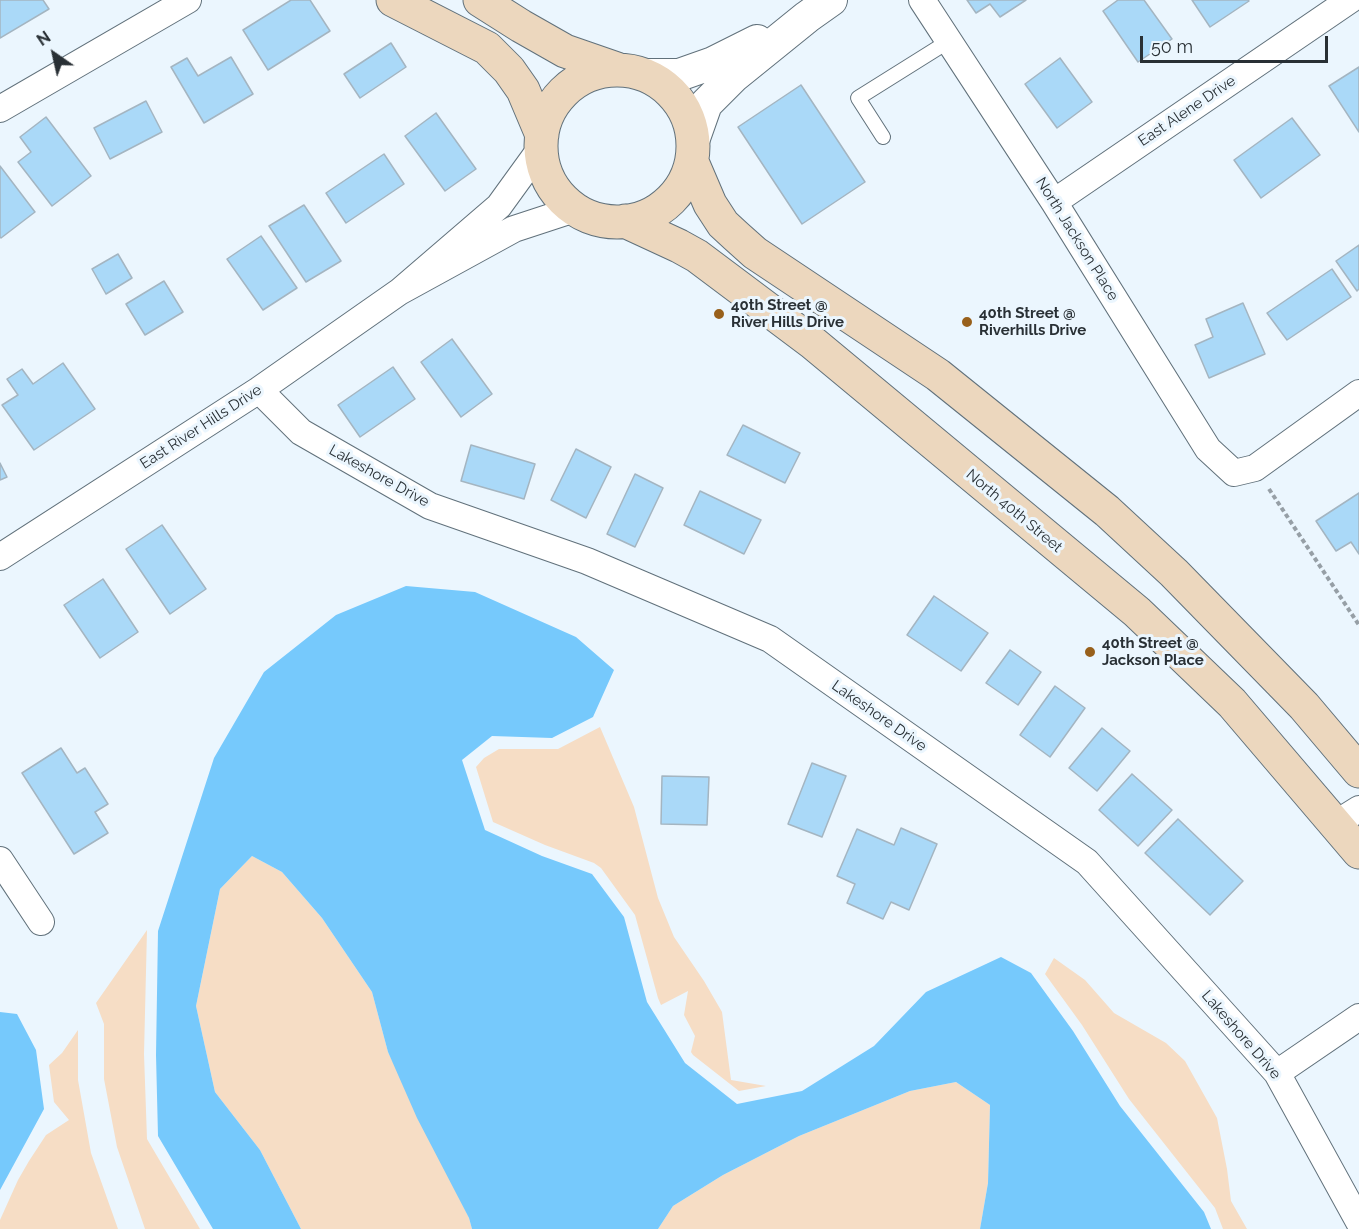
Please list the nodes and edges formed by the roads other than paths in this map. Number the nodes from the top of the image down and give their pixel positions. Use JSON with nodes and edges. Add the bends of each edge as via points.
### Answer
{"nodes":[{"id":1,"x":188,"y":0,"type":"edge"},
{"id":2,"x":393,"y":0,"type":"edge"},
{"id":3,"x":480,"y":0,"type":"edge"},
{"id":4,"x":922,"y":0,"type":"edge"},
{"id":5,"x":1350,"y":0,"type":"edge"},
{"id":6,"x":819,"y":9,"type":"edge"},
{"id":7,"x":949,"y":41,"type":"junction"},
{"id":8,"x":632,"y":72,"type":"junction"},
{"id":9,"x":0,"y":109,"type":"edge"},
{"id":10,"x":883,"y":137,"type":"dead end"},
{"id":11,"x":541,"y":142,"type":"junction"},
{"id":12,"x":693,"y":150,"type":"junction"},
{"id":13,"x":1054,"y":202,"type":"junction"},
{"id":14,"x":575,"y":209,"type":"junction"},
{"id":15,"x":625,"y":221,"type":"junction"},
{"id":16,"x":399,"y":292,"type":"junction"},
{"id":17,"x":259,"y":390,"type":"junction"},
{"id":18,"x":1359,"y":393,"type":"edge"},
{"id":19,"x":0,"y":557,"type":"edge"},
{"id":20,"x":1359,"y":771,"type":"edge"},
{"id":21,"x":1347,"y":817,"type":"edge"},
{"id":22,"x":1359,"y":852,"type":"edge"},
{"id":23,"x":0,"y":860,"type":"edge"},
{"id":24,"x":41,"y":922,"type":"dead end"},
{"id":25,"x":1359,"y":1017,"type":"edge"},
{"id":26,"x":1277,"y":1073,"type":"junction"},
{"id":27,"x":1359,"y":1222,"type":"edge"}],
"edges":[{"from":1,"to":9,"type":"street"},
{"from":2,"to":11,"type":"main road","via":[[487,48],[523,90]]},
{"from":3,"to":8,"type":"main road","via":[[565,51]]},
{"from":4,"to":7,"type":"street","name":"North Jackson Place"},
{"from":5,"to":13,"type":"street","name":"East Alene Drive"},
{"from":6,"to":8,"type":"street","via":[[717,61],[679,75]]},
{"from":6,"to":12,"type":"street","via":[[734,76],[706,104]]},
{"from":7,"to":10,"type":"lane","via":[[858,98]]},
{"from":7,"to":13,"type":"street","name":"North Jackson Place"},
{"from":8,"to":11,"type":"main road","via":[[591,74],[568,87],[545,120]]},
{"from":8,"to":12,"type":"main road","via":[[674,93],[690,119]]},
{"from":11,"to":14,"type":"main road","via":[[547,175],[556,192]]},
{"from":11,"to":16,"type":"street","name":"East River Hills Drive","via":[[499,207]]},
{"from":12,"to":15,"type":"main road","via":[[688,176],[665,205],[646,216]]},
{"from":12,"to":20,"type":"main road","via":[[710,204],[723,224],[755,253],[938,375],[1107,511],[1174,573],[1304,706]]},
{"from":13,"to":18,"type":"street","name":"North Jackson Place","via":[[1209,449],[1245,471]]},
{"from":14,"to":15,"type":"main road","via":[[605,221]]},
{"from":14,"to":16,"type":"street","name":"East River Hills Drive","via":[[514,229]]},
{"from":15,"to":21,"type":"main road","name":"North 40th Street","via":[[697,256],[813,343],[1137,612]]},
{"from":16,"to":17,"type":"street","name":"East River Hills Drive"},
{"from":17,"to":19,"type":"street","name":"East River Hills Drive"},
{"from":17,"to":26,"type":"street","name":"Lakeshore Drive","via":[[301,432],[430,506],[587,561],[770,639],[1087,862]]},
{"from":21,"to":22,"type":"main road","name":"North 40th Street"},
{"from":23,"to":24,"type":"street"},
{"from":25,"to":26,"type":"street"},
{"from":26,"to":27,"type":"street","name":"Lakeshore Drive"}]}
